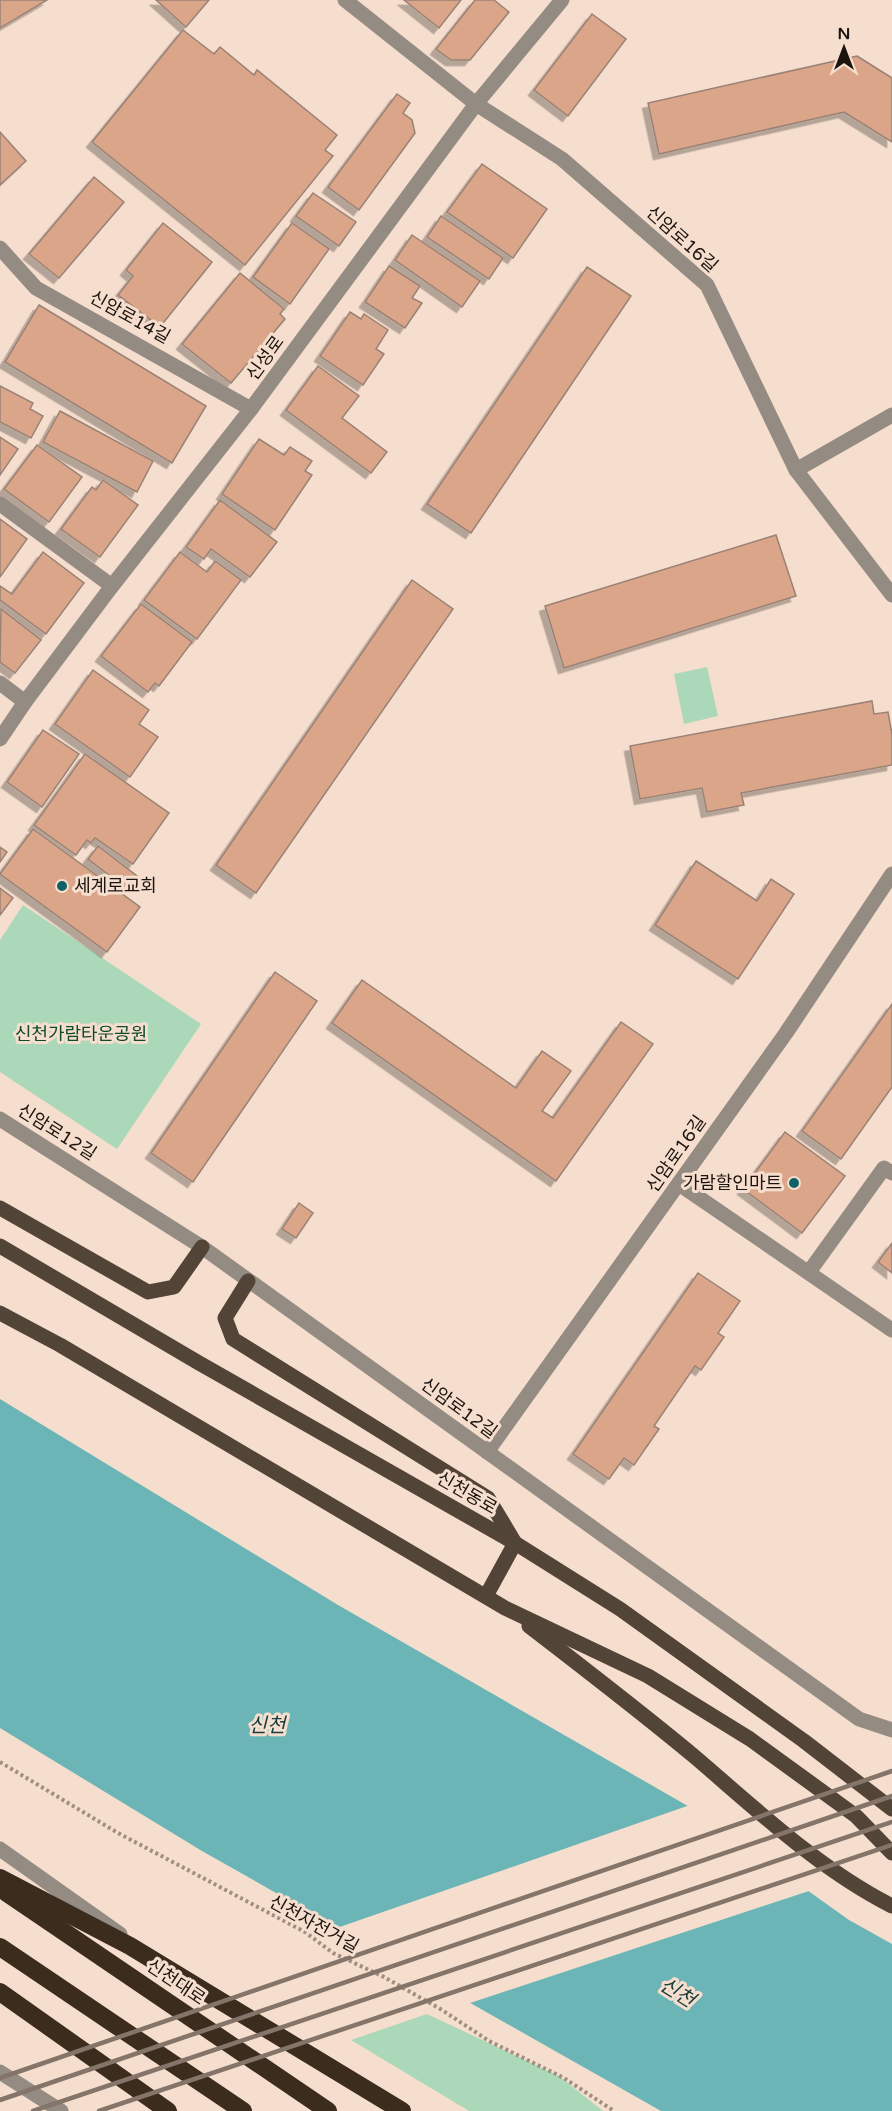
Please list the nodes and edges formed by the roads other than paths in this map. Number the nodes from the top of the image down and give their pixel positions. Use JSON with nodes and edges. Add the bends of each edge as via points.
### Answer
{"nodes":[{"id":1,"x":345,"y":0,"type":"edge"},
{"id":2,"x":562,"y":0,"type":"edge"},
{"id":3,"x":476,"y":104,"type":"junction"},
{"id":4,"x":0,"y":248,"type":"edge"},
{"id":5,"x":251,"y":408,"type":"junction"},
{"id":6,"x":892,"y":415,"type":"edge"},
{"id":7,"x":796,"y":470,"type":"junction"},
{"id":8,"x":0,"y":504,"type":"edge"},
{"id":9,"x":112,"y":586,"type":"junction"},
{"id":10,"x":892,"y":595,"type":"edge"},
{"id":11,"x":0,"y":683,"type":"edge"},
{"id":12,"x":25,"y":702,"type":"junction"},
{"id":13,"x":0,"y":739,"type":"edge"},
{"id":14,"x":892,"y":874,"type":"edge"},
{"id":15,"x":0,"y":1119,"type":"edge"},
{"id":16,"x":892,"y":1173,"type":"edge"},
{"id":17,"x":679,"y":1184,"type":"junction"},
{"id":18,"x":0,"y":1208,"type":"edge"},
{"id":19,"x":0,"y":1246,"type":"edge"},
{"id":20,"x":202,"y":1247,"type":"junction"},
{"id":21,"x":809,"y":1272,"type":"junction"},
{"id":22,"x":248,"y":1281,"type":"junction"},
{"id":23,"x":0,"y":1313,"type":"edge"},
{"id":24,"x":892,"y":1330,"type":"edge"},
{"id":25,"x":487,"y":1452,"type":"junction"},
{"id":26,"x":515,"y":1543,"type":"junction"},
{"id":27,"x":486,"y":1596,"type":"junction"},
{"id":28,"x":506,"y":1608,"type":"junction"},
{"id":29,"x":892,"y":1730,"type":"edge"},
{"id":30,"x":892,"y":1809,"type":"edge"},
{"id":31,"x":0,"y":1849,"type":"edge"},
{"id":32,"x":892,"y":1853,"type":"edge"},
{"id":33,"x":0,"y":1878,"type":"edge"},
{"id":34,"x":0,"y":1888,"type":"edge"},
{"id":35,"x":892,"y":1906,"type":"edge"},
{"id":36,"x":0,"y":1947,"type":"edge"},
{"id":37,"x":179,"y":1975,"type":"junction"},
{"id":38,"x":0,"y":1992,"type":"edge"},
{"id":39,"x":0,"y":2072,"type":"edge"},
{"id":40,"x":61,"y":2111,"type":"edge"},
{"id":41,"x":168,"y":2111,"type":"edge"},
{"id":42,"x":243,"y":2111,"type":"edge"},
{"id":43,"x":328,"y":2111,"type":"edge"},
{"id":44,"x":402,"y":2111,"type":"edge"}],
"edges":[{"from":1,"to":3,"type":"street","name":"신암로16길"},
{"from":2,"to":3,"type":"street","name":"신성로"},
{"from":3,"to":5,"type":"street","name":"신성로"},
{"from":3,"to":7,"type":"street","name":"신암로16길","via":[[562,159],[707,285]]},
{"from":4,"to":5,"type":"street","name":"신암로14길","via":[[36,288]]},
{"from":5,"to":9,"type":"street","name":"신성로"},
{"from":6,"to":7,"type":"street"},
{"from":7,"to":10,"type":"street","name":"신암로16길"},
{"from":8,"to":9,"type":"street"},
{"from":9,"to":12,"type":"street","name":"신성로"},
{"from":11,"to":12,"type":"street"},
{"from":12,"to":13,"type":"street","name":"신성로"},
{"from":14,"to":17,"type":"street","name":"신암로16길"},
{"from":15,"to":20,"type":"street","name":"신암로12길"},
{"from":16,"to":21,"type":"street","via":[[884,1168]]},
{"from":17,"to":21,"type":"street"},
{"from":17,"to":25,"type":"street","name":"신암로16길"},
{"from":18,"to":20,"type":"main road","via":[[148,1292],[174,1287]]},
{"from":19,"to":26,"type":"main road","name":"신천동로"},
{"from":20,"to":22,"type":"street","name":"신암로12길"},
{"from":21,"to":24,"type":"street"},
{"from":22,"to":25,"type":"street","name":"신암로12길"},
{"from":22,"to":26,"type":"main road","via":[[225,1318],[233,1338],[488,1498]]},
{"from":23,"to":27,"type":"main road"},
{"from":25,"to":29,"type":"street","name":"신암로12길","via":[[859,1719]]},
{"from":26,"to":27,"type":"main road"},
{"from":26,"to":30,"type":"main road","name":"신천동로","via":[[620,1609]]},
{"from":27,"to":28,"type":"main road"},
{"from":28,"to":32,"type":"main road","via":[[648,1676],[750,1739],[856,1816]]},
{"from":28,"to":35,"type":"main road","via":[[655,1723],[796,1842]]},
{"from":31,"to":37,"type":"street"},
{"from":33,"to":37,"type":"highway"},
{"from":34,"to":43,"type":"highway","name":"신천대로"},
{"from":36,"to":42,"type":"highway"},
{"from":37,"to":44,"type":"highway"},
{"from":38,"to":41,"type":"highway"},
{"from":39,"to":40,"type":"street"}]}
